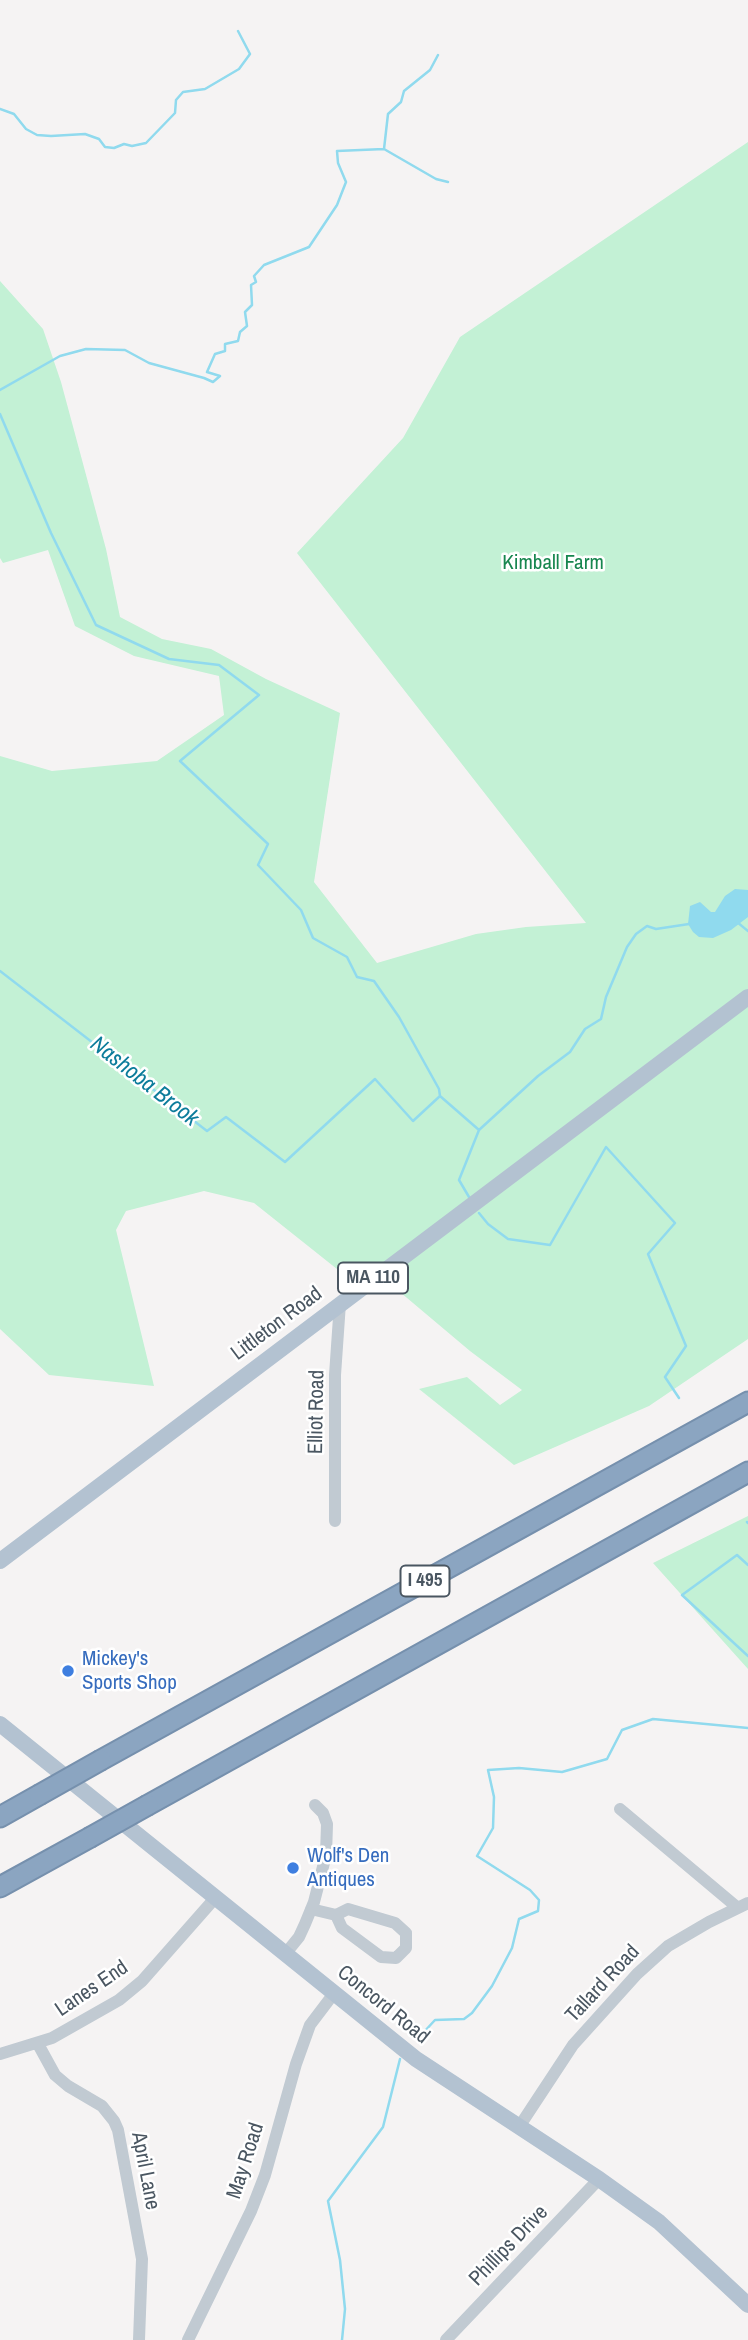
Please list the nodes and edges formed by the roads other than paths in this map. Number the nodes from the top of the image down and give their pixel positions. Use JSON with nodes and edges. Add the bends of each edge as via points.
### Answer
{"nodes":[{"id":1,"x":748,"y":997,"type":"edge"},
{"id":2,"x":340,"y":1303,"type":"junction"},
{"id":3,"x":748,"y":1402,"type":"edge"},
{"id":4,"x":748,"y":1472,"type":"edge"},
{"id":5,"x":335,"y":1521,"type":"dead end"},
{"id":6,"x":0,"y":1561,"type":"edge"},
{"id":7,"x":0,"y":1724,"type":"edge"},
{"id":8,"x":314,"y":1805,"type":"dead end"},
{"id":9,"x":621,"y":1809,"type":"dead end"},
{"id":10,"x":0,"y":1817,"type":"edge"},
{"id":11,"x":0,"y":1887,"type":"edge"},
{"id":12,"x":216,"y":1897,"type":"junction"},
{"id":13,"x":743,"y":1906,"type":"edge"},
{"id":14,"x":311,"y":1909,"type":"junction"},
{"id":15,"x":336,"y":1915,"type":"junction"},
{"id":16,"x":286,"y":1953,"type":"junction"},
{"id":17,"x":335,"y":1992,"type":"junction"},
{"id":18,"x":38,"y":2044,"type":"junction"},
{"id":19,"x":0,"y":2054,"type":"edge"},
{"id":20,"x":519,"y":2127,"type":"junction"},
{"id":21,"x":599,"y":2179,"type":"junction"},
{"id":22,"x":748,"y":2305,"type":"edge"},
{"id":23,"x":139,"y":2340,"type":"edge"},
{"id":24,"x":188,"y":2340,"type":"edge"},
{"id":25,"x":446,"y":2340,"type":"edge"}],
"edges":[{"from":1,"to":2,"type":"main road","name":"Littleton Road","number":"MA 110"},
{"from":2,"to":5,"type":"street","name":"Elliot Road"},
{"from":2,"to":6,"type":"main road","name":"Littleton Road","number":"MA 110"},
{"from":3,"to":10,"type":"highway","number":"I 495","bridge":true},
{"from":4,"to":11,"type":"highway","bridge":true},
{"from":7,"to":12,"type":"main road","name":"Concord Road"},
{"from":8,"to":14,"type":"street","via":[[326,1818],[328,1836]]},
{"from":9,"to":13,"type":"street"},
{"from":12,"to":16,"type":"main road","name":"Concord Road"},
{"from":12,"to":18,"type":"street","name":"Lanes End","via":[[131,1991],[88,2020]]},
{"from":13,"to":20,"type":"street","name":"Tallard Road","via":[[668,1946],[637,1974],[573,2045]]},
{"from":14,"to":15,"type":"street"},
{"from":14,"to":16,"type":"street"},
{"from":15,"to":15,"type":"street","via":[[348,1909],[400,1925],[406,1933],[406,1948],[396,1958],[381,1957],[342,1928]]},
{"from":16,"to":17,"type":"main road","name":"Concord Road"},
{"from":17,"to":20,"type":"main road","name":"Concord Road","via":[[416,2059]]},
{"from":17,"to":24,"type":"street","name":"May Road","via":[[310,2025],[251,2211]]},
{"from":18,"to":19,"type":"street","name":"Lanes End"},
{"from":18,"to":23,"type":"street","name":"April Lane","via":[[55,2075],[102,2106],[118,2130],[142,2259]]},
{"from":20,"to":21,"type":"main road","name":"Concord Road"},
{"from":21,"to":22,"type":"main road","name":"Concord Road","via":[[659,2221]]},
{"from":21,"to":25,"type":"street","name":"Phillips Drive"}]}
